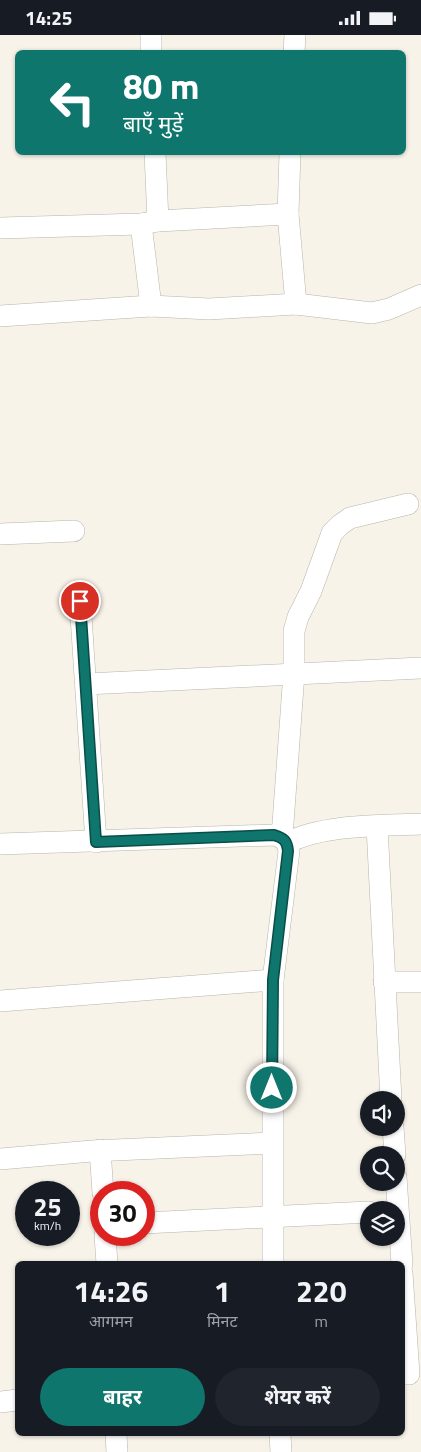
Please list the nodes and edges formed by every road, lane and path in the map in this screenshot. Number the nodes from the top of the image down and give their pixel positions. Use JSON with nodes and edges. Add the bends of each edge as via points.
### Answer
{"nodes":[{"id":1,"x":151,"y":35,"type":"edge"},
{"id":2,"x":295,"y":35,"type":"edge"},
{"id":3,"x":152,"y":50,"type":"edge"},
{"id":4,"x":294,"y":50,"type":"edge"},
{"id":5,"x":155,"y":155,"type":"edge"},
{"id":6,"x":290,"y":155,"type":"edge"},
{"id":7,"x":288,"y":214,"type":"junction"},
{"id":8,"x":150,"y":222,"type":"junction"},
{"id":9,"x":0,"y":228,"type":"edge"},
{"id":10,"x":421,"y":295,"type":"edge"},
{"id":11,"x":296,"y":304,"type":"junction"},
{"id":12,"x":150,"y":306,"type":"junction"},
{"id":13,"x":0,"y":316,"type":"edge"},
{"id":14,"x":408,"y":504,"type":"dead end"},
{"id":15,"x":74,"y":531,"type":"dead end"},
{"id":16,"x":0,"y":534,"type":"edge"},
{"id":17,"x":80,"y":601,"type":"dead end"},
{"id":18,"x":421,"y":668,"type":"edge"},
{"id":19,"x":294,"y":673,"type":"junction"},
{"id":20,"x":86,"y":684,"type":"junction"},
{"id":21,"x":421,"y":825,"type":"edge"},
{"id":22,"x":378,"y":826,"type":"junction"},
{"id":23,"x":285,"y":840,"type":"junction"},
{"id":24,"x":96,"y":842,"type":"junction"},
{"id":25,"x":0,"y":843,"type":"edge"},
{"id":26,"x":273,"y":980,"type":"junction"},
{"id":27,"x":421,"y":982,"type":"edge"},
{"id":28,"x":384,"y":983,"type":"junction"},
{"id":29,"x":0,"y":1001,"type":"edge"},
{"id":30,"x":390,"y":1091,"type":"edge"},
{"id":31,"x":272,"y":1143,"type":"junction"},
{"id":32,"x":100,"y":1150,"type":"junction"},
{"id":33,"x":0,"y":1159,"type":"edge"},
{"id":34,"x":102,"y":1181,"type":"edge"},
{"id":35,"x":360,"y":1212,"type":"edge"},
{"id":36,"x":272,"y":1217,"type":"junction"},
{"id":37,"x":155,"y":1222,"type":"edge"},
{"id":38,"x":106,"y":1246,"type":"edge"},
{"id":39,"x":400,"y":1246,"type":"edge"},
{"id":40,"x":107,"y":1261,"type":"edge"},
{"id":41,"x":274,"y":1261,"type":"edge"},
{"id":42,"x":402,"y":1261,"type":"edge"},
{"id":43,"x":405,"y":1307,"type":"edge"},
{"id":44,"x":411,"y":1374,"type":"edge"},
{"id":45,"x":15,"y":1400,"type":"edge"},
{"id":46,"x":0,"y":1402,"type":"edge"},
{"id":47,"x":116,"y":1436,"type":"edge"},
{"id":48,"x":280,"y":1436,"type":"edge"},
{"id":49,"x":117,"y":1452,"type":"edge"},
{"id":50,"x":281,"y":1452,"type":"edge"}],
"edges":[{"from":1,"to":3,"type":"street"},
{"from":2,"to":4,"type":"street"},
{"from":5,"to":8,"type":"street"},
{"from":6,"to":7,"type":"street"},
{"from":7,"to":8,"type":"street"},
{"from":7,"to":11,"type":"street"},
{"from":8,"to":9,"type":"street"},
{"from":8,"to":12,"type":"street"},
{"from":10,"to":11,"type":"street","via":[[372,313]]},
{"from":11,"to":12,"type":"street","via":[[209,309]]},
{"from":12,"to":13,"type":"street"},
{"from":14,"to":19,"type":"street","via":[[350,519],[332,533],[294,631]]},
{"from":15,"to":16,"type":"street"},
{"from":17,"to":20,"type":"street"},
{"from":18,"to":19,"type":"street"},
{"from":19,"to":20,"type":"street"},
{"from":19,"to":23,"type":"street"},
{"from":20,"to":24,"type":"street"},
{"from":21,"to":22,"type":"street"},
{"from":22,"to":23,"type":"street","via":[[311,833]]},
{"from":22,"to":28,"type":"street"},
{"from":23,"to":24,"type":"street","via":[[274,835]]},
{"from":23,"to":26,"type":"street","via":[[288,851]]},
{"from":24,"to":25,"type":"street"},
{"from":26,"to":29,"type":"street"},
{"from":26,"to":31,"type":"street"},
{"from":27,"to":28,"type":"street"},
{"from":28,"to":30,"type":"street"},
{"from":31,"to":32,"type":"street"},
{"from":31,"to":36,"type":"street"},
{"from":32,"to":33,"type":"street"},
{"from":32,"to":34,"type":"street"},
{"from":35,"to":36,"type":"street"},
{"from":36,"to":37,"type":"street"},
{"from":36,"to":41,"type":"street"},
{"from":38,"to":40,"type":"street"},
{"from":39,"to":42,"type":"street"},
{"from":43,"to":44,"type":"street"},
{"from":45,"to":46,"type":"street"},
{"from":47,"to":49,"type":"street"},
{"from":48,"to":50,"type":"street"}]}
